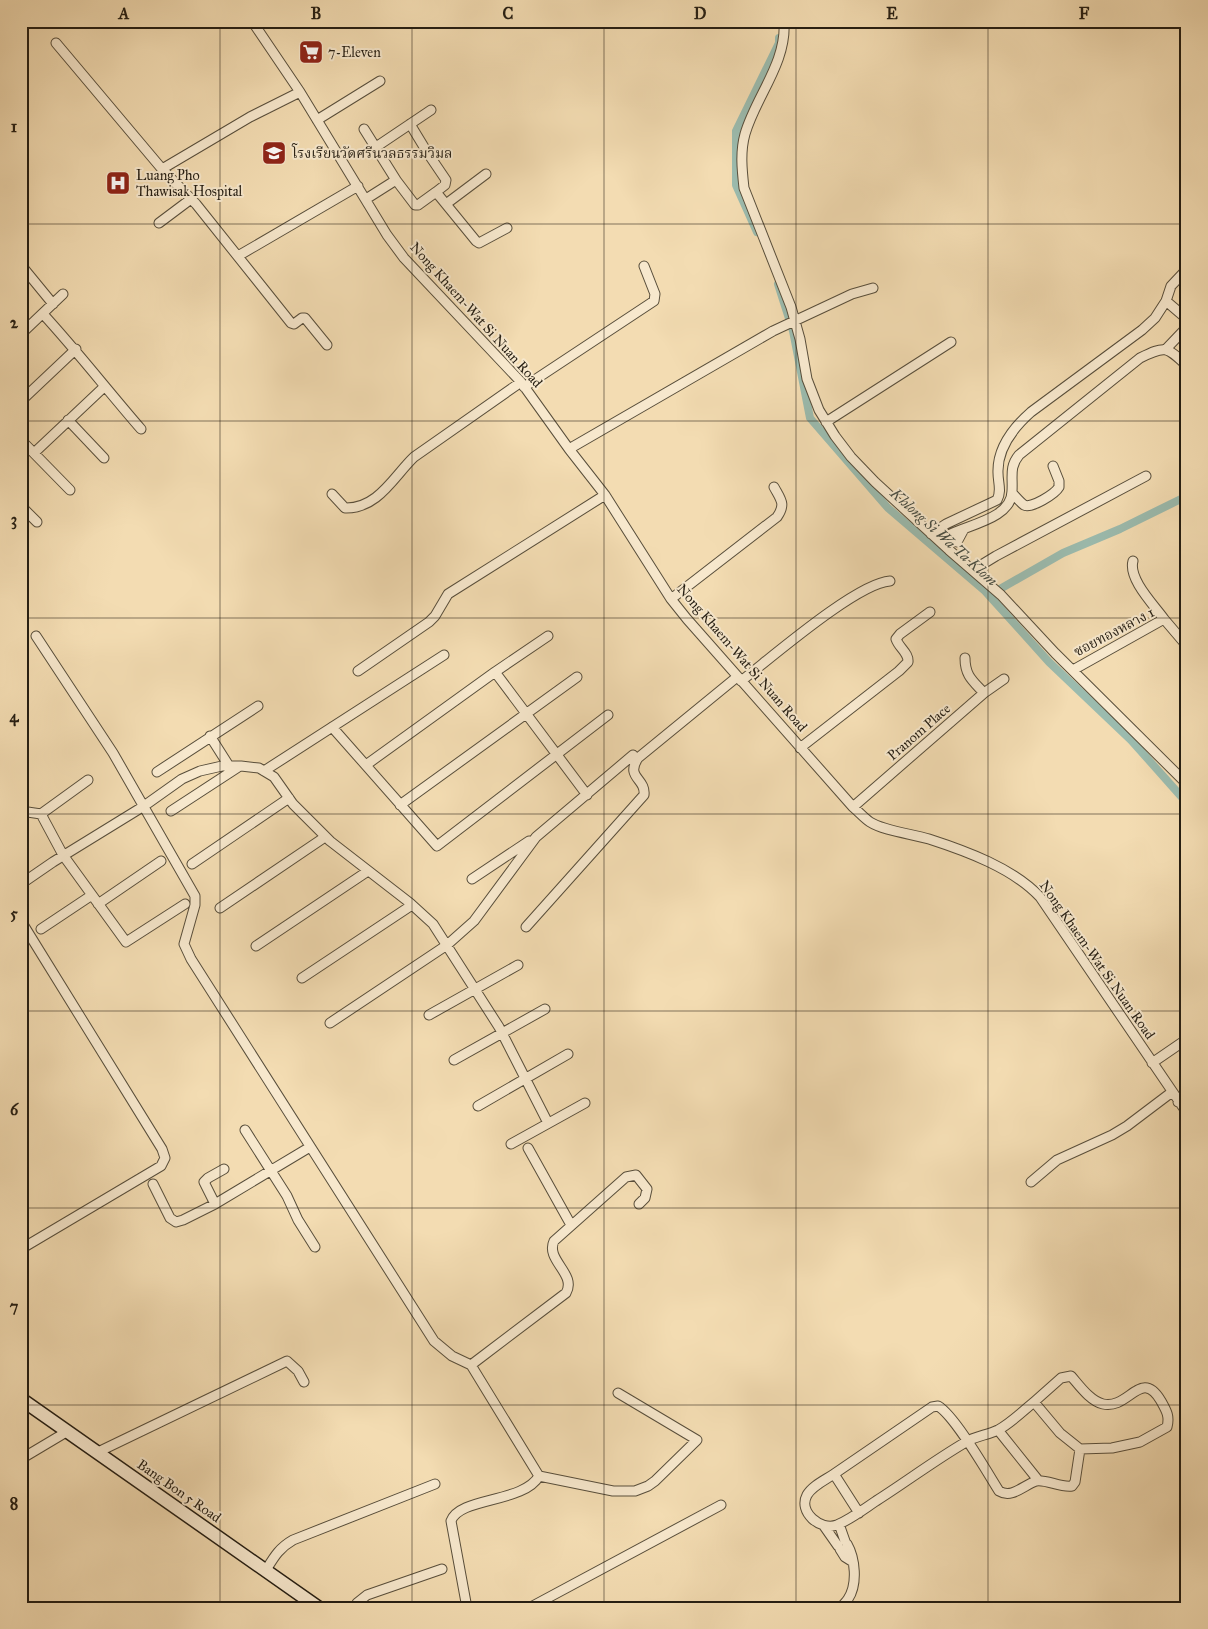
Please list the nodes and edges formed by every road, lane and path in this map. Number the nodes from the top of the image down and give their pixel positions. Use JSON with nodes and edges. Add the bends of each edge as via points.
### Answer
{"nodes":[{"id":1,"x":252,"y":21,"type":"edge"},
{"id":2,"x":784,"y":21,"type":"edge"},
{"id":3,"x":56,"y":42,"type":"dead end"},
{"id":4,"x":380,"y":81,"type":"dead end"},
{"id":5,"x":300,"y":92,"type":"junction"},
{"id":6,"x":431,"y":110,"type":"dead end"},
{"id":7,"x":317,"y":120,"type":"junction"},
{"id":8,"x":410,"y":124,"type":"junction"},
{"id":9,"x":364,"y":129,"type":"dead end"},
{"id":10,"x":376,"y":147,"type":"junction"},
{"id":11,"x":162,"y":169,"type":"junction"},
{"id":12,"x":486,"y":174,"type":"dead end"},
{"id":13,"x":396,"y":180,"type":"junction"},
{"id":14,"x":358,"y":186,"type":"junction"},
{"id":15,"x":436,"y":192,"type":"junction"},
{"id":16,"x":191,"y":199,"type":"junction"},
{"id":17,"x":366,"y":199,"type":"junction"},
{"id":18,"x":446,"y":204,"type":"junction"},
{"id":19,"x":159,"y":223,"type":"dead end"},
{"id":20,"x":507,"y":228,"type":"dead end"},
{"id":21,"x":238,"y":256,"type":"junction"},
{"id":22,"x":644,"y":266,"type":"dead end"},
{"id":23,"x":22,"y":267,"type":"edge"},
{"id":24,"x":1187,"y":269,"type":"edge"},
{"id":25,"x":873,"y":288,"type":"dead end"},
{"id":26,"x":63,"y":294,"type":"dead end"},
{"id":27,"x":1166,"y":301,"type":"junction"},
{"id":28,"x":53,"y":304,"type":"junction"},
{"id":29,"x":43,"y":314,"type":"junction"},
{"id":30,"x":1187,"y":319,"type":"edge"},
{"id":31,"x":792,"y":322,"type":"junction"},
{"id":32,"x":1187,"y":327,"type":"edge"},
{"id":33,"x":21,"y":334,"type":"edge"},
{"id":34,"x":951,"y":342,"type":"dead end"},
{"id":35,"x":327,"y":345,"type":"dead end"},
{"id":36,"x":76,"y":349,"type":"junction"},
{"id":37,"x":1166,"y":350,"type":"junction"},
{"id":38,"x":1187,"y":366,"type":"edge"},
{"id":39,"x":522,"y":385,"type":"junction"},
{"id":40,"x":104,"y":387,"type":"junction"},
{"id":41,"x":21,"y":401,"type":"edge"},
{"id":42,"x":68,"y":420,"type":"junction"},
{"id":43,"x":826,"y":422,"type":"junction"},
{"id":44,"x":141,"y":429,"type":"dead end"},
{"id":45,"x":21,"y":440,"type":"edge"},
{"id":46,"x":569,"y":449,"type":"junction"},
{"id":47,"x":34,"y":453,"type":"junction"},
{"id":48,"x":104,"y":458,"type":"dead end"},
{"id":49,"x":1053,"y":466,"type":"dead end"},
{"id":50,"x":1146,"y":476,"type":"dead end"},
{"id":51,"x":774,"y":487,"type":"dead end"},
{"id":52,"x":70,"y":490,"type":"dead end"},
{"id":53,"x":1012,"y":493,"type":"junction"},
{"id":54,"x":332,"y":494,"type":"dead end"},
{"id":55,"x":605,"y":495,"type":"junction"},
{"id":56,"x":21,"y":506,"type":"edge"},
{"id":57,"x":37,"y":522,"type":"dead end"},
{"id":58,"x":964,"y":529,"type":"junction"},
{"id":59,"x":931,"y":534,"type":"junction"},
{"id":60,"x":945,"y":538,"type":"junction"},
{"id":61,"x":953,"y":546,"type":"junction"},
{"id":62,"x":1133,"y":561,"type":"dead end"},
{"id":63,"x":973,"y":570,"type":"junction"},
{"id":64,"x":890,"y":581,"type":"dead end"},
{"id":65,"x":671,"y":599,"type":"junction"},
{"id":66,"x":930,"y":612,"type":"dead end"},
{"id":67,"x":1164,"y":619,"type":"junction"},
{"id":68,"x":36,"y":636,"type":"dead end"},
{"id":69,"x":548,"y":636,"type":"dead end"},
{"id":70,"x":1187,"y":646,"type":"edge"},
{"id":71,"x":444,"y":655,"type":"dead end"},
{"id":72,"x":966,"y":658,"type":"dead end"},
{"id":73,"x":1073,"y":670,"type":"junction"},
{"id":74,"x":358,"y":671,"type":"dead end"},
{"id":75,"x":495,"y":672,"type":"junction"},
{"id":76,"x":577,"y":677,"type":"dead end"},
{"id":77,"x":739,"y":679,"type":"junction"},
{"id":78,"x":1004,"y":679,"type":"dead end"},
{"id":79,"x":984,"y":693,"type":"junction"},
{"id":80,"x":258,"y":706,"type":"dead end"},
{"id":81,"x":526,"y":713,"type":"junction"},
{"id":82,"x":608,"y":715,"type":"dead end"},
{"id":83,"x":332,"y":727,"type":"junction"},
{"id":84,"x":210,"y":736,"type":"junction"},
{"id":85,"x":800,"y":748,"type":"junction"},
{"id":86,"x":558,"y":754,"type":"junction"},
{"id":87,"x":634,"y":755,"type":"dead end"},
{"id":88,"x":366,"y":765,"type":"junction"},
{"id":89,"x":229,"y":766,"type":"junction"},
{"id":90,"x":240,"y":766,"type":"junction"},
{"id":91,"x":264,"y":771,"type":"junction"},
{"id":92,"x":157,"y":772,"type":"dead end"},
{"id":93,"x":88,"y":780,"type":"dead end"},
{"id":94,"x":1187,"y":784,"type":"edge"},
{"id":95,"x":587,"y":795,"type":"junction"},
{"id":96,"x":289,"y":798,"type":"junction"},
{"id":97,"x":400,"y":804,"type":"junction"},
{"id":98,"x":144,"y":806,"type":"junction"},
{"id":99,"x":853,"y":807,"type":"junction"},
{"id":100,"x":171,"y":810,"type":"dead end"},
{"id":101,"x":21,"y":811,"type":"edge"},
{"id":102,"x":41,"y":814,"type":"junction"},
{"id":103,"x":325,"y":837,"type":"junction"},
{"id":104,"x":536,"y":837,"type":"junction"},
{"id":105,"x":64,"y":855,"type":"junction"},
{"id":106,"x":162,"y":861,"type":"dead end"},
{"id":107,"x":192,"y":864,"type":"dead end"},
{"id":108,"x":368,"y":871,"type":"junction"},
{"id":109,"x":472,"y":879,"type":"dead end"},
{"id":110,"x":21,"y":884,"type":"edge"},
{"id":111,"x":92,"y":895,"type":"junction"},
{"id":112,"x":98,"y":904,"type":"junction"},
{"id":113,"x":185,"y":904,"type":"dead end"},
{"id":114,"x":412,"y":905,"type":"junction"},
{"id":115,"x":220,"y":908,"type":"dead end"},
{"id":116,"x":21,"y":921,"type":"edge"},
{"id":117,"x":526,"y":928,"type":"dead end"},
{"id":118,"x":41,"y":930,"type":"dead end"},
{"id":119,"x":447,"y":945,"type":"junction"},
{"id":120,"x":256,"y":946,"type":"dead end"},
{"id":121,"x":518,"y":964,"type":"dead end"},
{"id":122,"x":302,"y":978,"type":"dead end"},
{"id":123,"x":475,"y":989,"type":"junction"},
{"id":124,"x":545,"y":1009,"type":"dead end"},
{"id":125,"x":429,"y":1015,"type":"dead end"},
{"id":126,"x":330,"y":1023,"type":"dead end"},
{"id":127,"x":502,"y":1033,"type":"junction"},
{"id":128,"x":1187,"y":1039,"type":"edge"},
{"id":129,"x":568,"y":1054,"type":"dead end"},
{"id":130,"x":454,"y":1060,"type":"dead end"},
{"id":131,"x":1152,"y":1063,"type":"junction"},
{"id":132,"x":525,"y":1078,"type":"junction"},
{"id":133,"x":1187,"y":1091,"type":"edge"},
{"id":134,"x":1172,"y":1092,"type":"junction"},
{"id":135,"x":1178,"y":1102,"type":"junction"},
{"id":136,"x":585,"y":1103,"type":"dead end"},
{"id":137,"x":478,"y":1106,"type":"dead end"},
{"id":138,"x":1187,"y":1113,"type":"edge"},
{"id":139,"x":548,"y":1123,"type":"junction"},
{"id":140,"x":245,"y":1130,"type":"dead end"},
{"id":141,"x":511,"y":1144,"type":"dead end"},
{"id":142,"x":310,"y":1147,"type":"junction"},
{"id":143,"x":528,"y":1148,"type":"dead end"},
{"id":144,"x":224,"y":1169,"type":"dead end"},
{"id":145,"x":270,"y":1172,"type":"junction"},
{"id":146,"x":150,"y":1180,"type":"junction"},
{"id":147,"x":1031,"y":1182,"type":"dead end"},
{"id":148,"x":215,"y":1204,"type":"junction"},
{"id":149,"x":639,"y":1204,"type":"dead end"},
{"id":150,"x":571,"y":1225,"type":"junction"},
{"id":151,"x":315,"y":1247,"type":"dead end"},
{"id":152,"x":21,"y":1249,"type":"edge"},
{"id":153,"x":473,"y":1368,"type":"junction"},
{"id":154,"x":304,"y":1382,"type":"dead end"},
{"id":155,"x":618,"y":1393,"type":"dead end"},
{"id":156,"x":22,"y":1400,"type":"edge"},
{"id":157,"x":1034,"y":1402,"type":"junction"},
{"id":158,"x":998,"y":1430,"type":"junction"},
{"id":159,"x":68,"y":1431,"type":"junction"},
{"id":160,"x":967,"y":1441,"type":"junction"},
{"id":161,"x":1080,"y":1449,"type":"junction"},
{"id":162,"x":98,"y":1452,"type":"junction"},
{"id":163,"x":21,"y":1460,"type":"edge"},
{"id":164,"x":834,"y":1474,"type":"junction"},
{"id":165,"x":539,"y":1476,"type":"junction"},
{"id":166,"x":1038,"y":1480,"type":"junction"},
{"id":167,"x":435,"y":1484,"type":"dead end"},
{"id":168,"x":721,"y":1505,"type":"dead end"},
{"id":169,"x":859,"y":1513,"type":"junction"},
{"id":170,"x":839,"y":1524,"type":"junction"},
{"id":171,"x":824,"y":1526,"type":"junction"},
{"id":172,"x":842,"y":1545,"type":"junction"},
{"id":173,"x":442,"y":1569,"type":"dead end"},
{"id":174,"x":266,"y":1570,"type":"junction"},
{"id":175,"x":319,"y":1608,"type":"edge"},
{"id":176,"x":354,"y":1608,"type":"edge"},
{"id":177,"x":467,"y":1608,"type":"edge"},
{"id":178,"x":529,"y":1608,"type":"edge"},
{"id":179,"x":840,"y":1608,"type":"edge"}],
"edges":[{"from":1,"to":5,"type":"street","name":"Nong Khaem-Wat Si Nuan Road"},
{"from":2,"to":31,"type":"street","via":[[780,54],[745,135],[741,166],[744,188]]},
{"from":3,"to":11,"type":"street"},
{"from":4,"to":7,"type":"street"},
{"from":5,"to":7,"type":"street","name":"Nong Khaem-Wat Si Nuan Road"},
{"from":5,"to":11,"type":"street","via":[[250,117]]},
{"from":6,"to":8,"type":"street"},
{"from":7,"to":14,"type":"street","name":"Nong Khaem-Wat Si Nuan Road"},
{"from":8,"to":10,"type":"street"},
{"from":8,"to":15,"type":"street","via":[[446,180],[446,184]]},
{"from":9,"to":10,"type":"street"},
{"from":10,"to":13,"type":"street"},
{"from":11,"to":16,"type":"street"},
{"from":12,"to":18,"type":"street"},
{"from":13,"to":15,"type":"street","via":[[416,205]]},
{"from":13,"to":17,"type":"street"},
{"from":14,"to":17,"type":"street","name":"Nong Khaem-Wat Si Nuan Road"},
{"from":14,"to":21,"type":"street"},
{"from":15,"to":18,"type":"street"},
{"from":16,"to":19,"type":"street"},
{"from":16,"to":21,"type":"street"},
{"from":17,"to":39,"type":"street","name":"Nong Khaem-Wat Si Nuan Road","via":[[404,258]]},
{"from":18,"to":20,"type":"street","via":[[479,243]]},
{"from":21,"to":35,"type":"street","via":[[291,323],[305,318]]},
{"from":22,"to":39,"type":"street","via":[[655,294],[654,301]]},
{"from":23,"to":28,"type":"street"},
{"from":24,"to":27,"type":"street","via":[[1171,286]]},
{"from":25,"to":31,"type":"street","via":[[859,291]]},
{"from":26,"to":28,"type":"street"},
{"from":27,"to":30,"type":"street"},
{"from":27,"to":59,"type":"street","via":[[1142,330],[1031,412],[1016,428],[1002,446],[997,462],[1000,490],[997,500]]},
{"from":28,"to":29,"type":"street"},
{"from":29,"to":33,"type":"street"},
{"from":29,"to":36,"type":"street"},
{"from":31,"to":43,"type":"street","via":[[807,380]]},
{"from":31,"to":46,"type":"street"},
{"from":32,"to":37,"type":"street"},
{"from":34,"to":43,"type":"street"},
{"from":36,"to":40,"type":"street"},
{"from":36,"to":41,"type":"street"},
{"from":37,"to":38,"type":"street"},
{"from":37,"to":53,"type":"street","via":[[1140,358],[1019,455],[1011,470]]},
{"from":39,"to":46,"type":"street","name":"Nong Khaem-Wat Si Nuan Road"},
{"from":39,"to":54,"type":"street","via":[[414,457],[392,483],[369,501],[345,508]]},
{"from":40,"to":42,"type":"street"},
{"from":40,"to":44,"type":"street"},
{"from":42,"to":47,"type":"street"},
{"from":42,"to":48,"type":"street"},
{"from":43,"to":59,"type":"street","via":[[851,457]]},
{"from":45,"to":47,"type":"street"},
{"from":46,"to":55,"type":"street","name":"Nong Khaem-Wat Si Nuan Road"},
{"from":47,"to":52,"type":"street"},
{"from":49,"to":53,"type":"street","via":[[1059,481],[1059,487],[1053,494],[1030,506]]},
{"from":50,"to":63,"type":"street"},
{"from":51,"to":65,"type":"street","via":[[782,502],[777,517]]},
{"from":53,"to":58,"type":"street","via":[[1005,508]]},
{"from":55,"to":65,"type":"street","name":"Nong Khaem-Wat Si Nuan Road"},
{"from":55,"to":74,"type":"street","via":[[448,594],[429,622]]},
{"from":56,"to":57,"type":"street"},
{"from":58,"to":60,"type":"street","via":[[956,530]]},
{"from":58,"to":61,"type":"street"},
{"from":59,"to":60,"type":"street"},
{"from":60,"to":61,"type":"street"},
{"from":61,"to":63,"type":"street"},
{"from":62,"to":67,"type":"street","via":[[1134,578]]},
{"from":63,"to":73,"type":"street","via":[[1018,611]]},
{"from":64,"to":77,"type":"street","via":[[879,582],[854,596]]},
{"from":65,"to":77,"type":"street","name":"Nong Khaem-Wat Si Nuan Road"},
{"from":66,"to":85,"type":"street","via":[[896,639],[908,662]]},
{"from":67,"to":70,"type":"street","name":"ซอยทองหลาง 1"},
{"from":67,"to":73,"type":"street","name":"ซอยทองหลาง 1"},
{"from":68,"to":98,"type":"street"},
{"from":69,"to":75,"type":"street"},
{"from":71,"to":83,"type":"street"},
{"from":72,"to":79,"type":"street","via":[[969,676]]},
{"from":73,"to":94,"type":"street"},
{"from":75,"to":81,"type":"street"},
{"from":75,"to":88,"type":"street"},
{"from":76,"to":81,"type":"street"},
{"from":77,"to":85,"type":"street","name":"Nong Khaem-Wat Si Nuan Road"},
{"from":77,"to":117,"type":"street","via":[[638,758],[633,771],[644,795]]},
{"from":78,"to":79,"type":"street","name":"Pranom Place"},
{"from":79,"to":99,"type":"street","name":"Pranom Place"},
{"from":80,"to":84,"type":"street"},
{"from":81,"to":86,"type":"street"},
{"from":81,"to":97,"type":"street"},
{"from":82,"to":86,"type":"street"},
{"from":83,"to":88,"type":"street"},
{"from":83,"to":91,"type":"street"},
{"from":84,"to":89,"type":"street"},
{"from":84,"to":92,"type":"street"},
{"from":85,"to":99,"type":"street","name":"Nong Khaem-Wat Si Nuan Road"},
{"from":86,"to":95,"type":"street"},
{"from":86,"to":97,"type":"street","via":[[437,846]]},
{"from":87,"to":95,"type":"street"},
{"from":88,"to":97,"type":"street"},
{"from":89,"to":90,"type":"street"},
{"from":89,"to":98,"type":"street","via":[[200,771],[182,779]]},
{"from":90,"to":91,"type":"street"},
{"from":90,"to":100,"type":"street"},
{"from":91,"to":96,"type":"street","via":[[274,777]]},
{"from":93,"to":102,"type":"street"},
{"from":95,"to":104,"type":"street"},
{"from":96,"to":103,"type":"street"},
{"from":96,"to":107,"type":"street"},
{"from":98,"to":105,"type":"street"},
{"from":98,"to":142,"type":"street","via":[[195,896],[184,944],[187,952]]},
{"from":99,"to":131,"type":"street","name":"Nong Khaem-Wat Si Nuan Road","via":[[872,823],[958,850],[1028,884]]},
{"from":101,"to":102,"type":"street"},
{"from":102,"to":105,"type":"street"},
{"from":103,"to":108,"type":"street"},
{"from":103,"to":115,"type":"street"},
{"from":104,"to":109,"type":"street"},
{"from":104,"to":119,"type":"street","via":[[474,921]]},
{"from":105,"to":110,"type":"street"},
{"from":105,"to":111,"type":"street"},
{"from":106,"to":112,"type":"street"},
{"from":108,"to":114,"type":"street"},
{"from":108,"to":120,"type":"street"},
{"from":111,"to":112,"type":"street"},
{"from":111,"to":118,"type":"street"},
{"from":112,"to":113,"type":"street","via":[[126,942]]},
{"from":114,"to":119,"type":"street","via":[[433,924]]},
{"from":114,"to":122,"type":"street"},
{"from":116,"to":146,"type":"street","via":[[162,1149],[165,1158]]},
{"from":119,"to":123,"type":"street"},
{"from":119,"to":126,"type":"street"},
{"from":121,"to":123,"type":"street"},
{"from":123,"to":125,"type":"street"},
{"from":123,"to":127,"type":"street"},
{"from":124,"to":127,"type":"street"},
{"from":127,"to":130,"type":"street"},
{"from":127,"to":132,"type":"street"},
{"from":128,"to":131,"type":"street"},
{"from":129,"to":132,"type":"street"},
{"from":131,"to":134,"type":"street","name":"Nong Khaem-Wat Si Nuan Road"},
{"from":132,"to":137,"type":"street"},
{"from":132,"to":139,"type":"street"},
{"from":133,"to":135,"type":"street"},
{"from":134,"to":135,"type":"street","name":"Nong Khaem-Wat Si Nuan Road"},
{"from":134,"to":147,"type":"street","via":[[1127,1126],[1058,1160]]},
{"from":135,"to":138,"type":"street","name":"Nong Khaem-Wat Si Nuan Road"},
{"from":136,"to":139,"type":"street"},
{"from":139,"to":141,"type":"street"},
{"from":140,"to":145,"type":"street"},
{"from":142,"to":145,"type":"street"},
{"from":142,"to":153,"type":"street","via":[[434,1341]]},
{"from":143,"to":150,"type":"street"},
{"from":144,"to":148,"type":"street","via":[[204,1182]]},
{"from":145,"to":148,"type":"street"},
{"from":145,"to":151,"type":"street"},
{"from":146,"to":148,"type":"street","via":[[170,1218],[176,1222]]},
{"from":146,"to":152,"type":"street"},
{"from":149,"to":150,"type":"street","via":[[647,1189],[636,1174],[626,1177]]},
{"from":150,"to":153,"type":"street","via":[[554,1240],[552,1246],[552,1252],[569,1281],[566,1293]]},
{"from":153,"to":165,"type":"street"},
{"from":154,"to":162,"type":"street","via":[[287,1361]]},
{"from":155,"to":165,"type":"street","via":[[697,1440],[655,1481],[635,1491],[613,1491]]},
{"from":156,"to":159,"type":"main road","name":"Bang Bon 5 Road"},
{"from":157,"to":158,"type":"street"},
{"from":157,"to":161,"type":"street","via":[[1060,1433]]},
{"from":157,"to":161,"type":"street","via":[[1066,1376],[1071,1376],[1101,1404],[1118,1403],[1144,1387],[1156,1392],[1167,1411],[1167,1427],[1140,1442],[1112,1448]]},
{"from":158,"to":160,"type":"street"},
{"from":158,"to":166,"type":"street"},
{"from":159,"to":162,"type":"main road","name":"Bang Bon 5 Road"},
{"from":159,"to":163,"type":"street"},
{"from":160,"to":164,"type":"street","via":[[944,1409],[932,1407]]},
{"from":160,"to":166,"type":"street","via":[[1005,1494]]},
{"from":160,"to":169,"type":"street"},
{"from":161,"to":166,"type":"street","via":[[1072,1486]]},
{"from":162,"to":174,"type":"main road","name":"Bang Bon 5 Road"},
{"from":164,"to":169,"type":"street"},
{"from":164,"to":171,"type":"street","via":[[810,1490],[805,1498],[809,1514],[816,1523]]},
{"from":165,"to":177,"type":"street","via":[[531,1485],[463,1508],[453,1516],[451,1521]]},
{"from":167,"to":174,"type":"street","via":[[284,1545]]},
{"from":168,"to":178,"type":"street"},
{"from":169,"to":170,"type":"street"},
{"from":170,"to":171,"type":"street"},
{"from":170,"to":172,"type":"street"},
{"from":171,"to":172,"type":"street"},
{"from":172,"to":179,"type":"street","via":[[852,1554],[854,1579],[850,1598]]},
{"from":173,"to":176,"type":"street","via":[[368,1595]]},
{"from":174,"to":175,"type":"main road","name":"Bang Bon 5 Road"}]}
